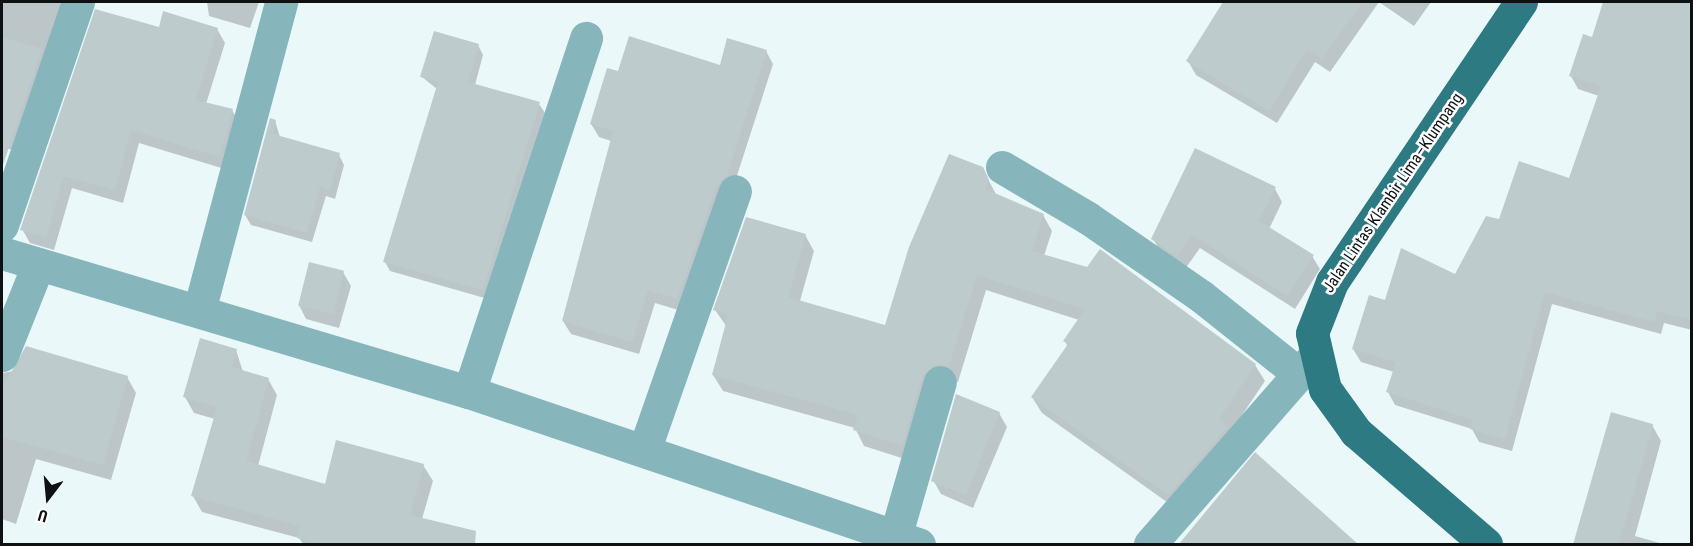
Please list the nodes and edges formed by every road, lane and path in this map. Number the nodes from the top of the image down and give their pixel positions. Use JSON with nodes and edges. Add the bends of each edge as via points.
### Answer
{"nodes":[{"id":1,"x":78,"y":2,"type":"edge"},
{"id":2,"x":281,"y":2,"type":"edge"},
{"id":3,"x":1521,"y":2,"type":"edge"},
{"id":4,"x":586,"y":38,"type":"dead end"},
{"id":5,"x":1002,"y":167,"type":"dead end"},
{"id":6,"x":735,"y":190,"type":"dead end"},
{"id":7,"x":2,"y":225,"type":"edge"},
{"id":8,"x":2,"y":252,"type":"edge"},
{"id":9,"x":38,"y":266,"type":"junction"},
{"id":10,"x":199,"y":311,"type":"junction"},
{"id":11,"x":2,"y":355,"type":"edge"},
{"id":12,"x":1307,"y":365,"type":"junction"},
{"id":13,"x":940,"y":382,"type":"dead end"},
{"id":14,"x":469,"y":392,"type":"junction"},
{"id":15,"x":645,"y":448,"type":"junction"},
{"id":16,"x":908,"y":539,"type":"edge"},
{"id":17,"x":1150,"y":544,"type":"edge"},
{"id":18,"x":1486,"y":544,"type":"edge"}],
"edges":[{"from":1,"to":7,"type":"street"},
{"from":2,"to":10,"type":"street"},
{"from":3,"to":12,"type":"main road","name":"Jalan Lintas Klambir Lima–Klumpang","via":[[1332,282],[1317,309]]},
{"from":4,"to":14,"type":"street"},
{"from":5,"to":12,"type":"street"},
{"from":6,"to":15,"type":"street"},
{"from":8,"to":9,"type":"street"},
{"from":9,"to":10,"type":"street"},
{"from":9,"to":11,"type":"street"},
{"from":10,"to":14,"type":"street"},
{"from":12,"to":17,"type":"street"},
{"from":12,"to":18,"type":"main road","name":"Jalan Lintas Klambir Lima–Klumpang","via":[[1356,432]]},
{"from":13,"to":16,"type":"street"},
{"from":14,"to":15,"type":"street"},
{"from":15,"to":16,"type":"street"}]}
